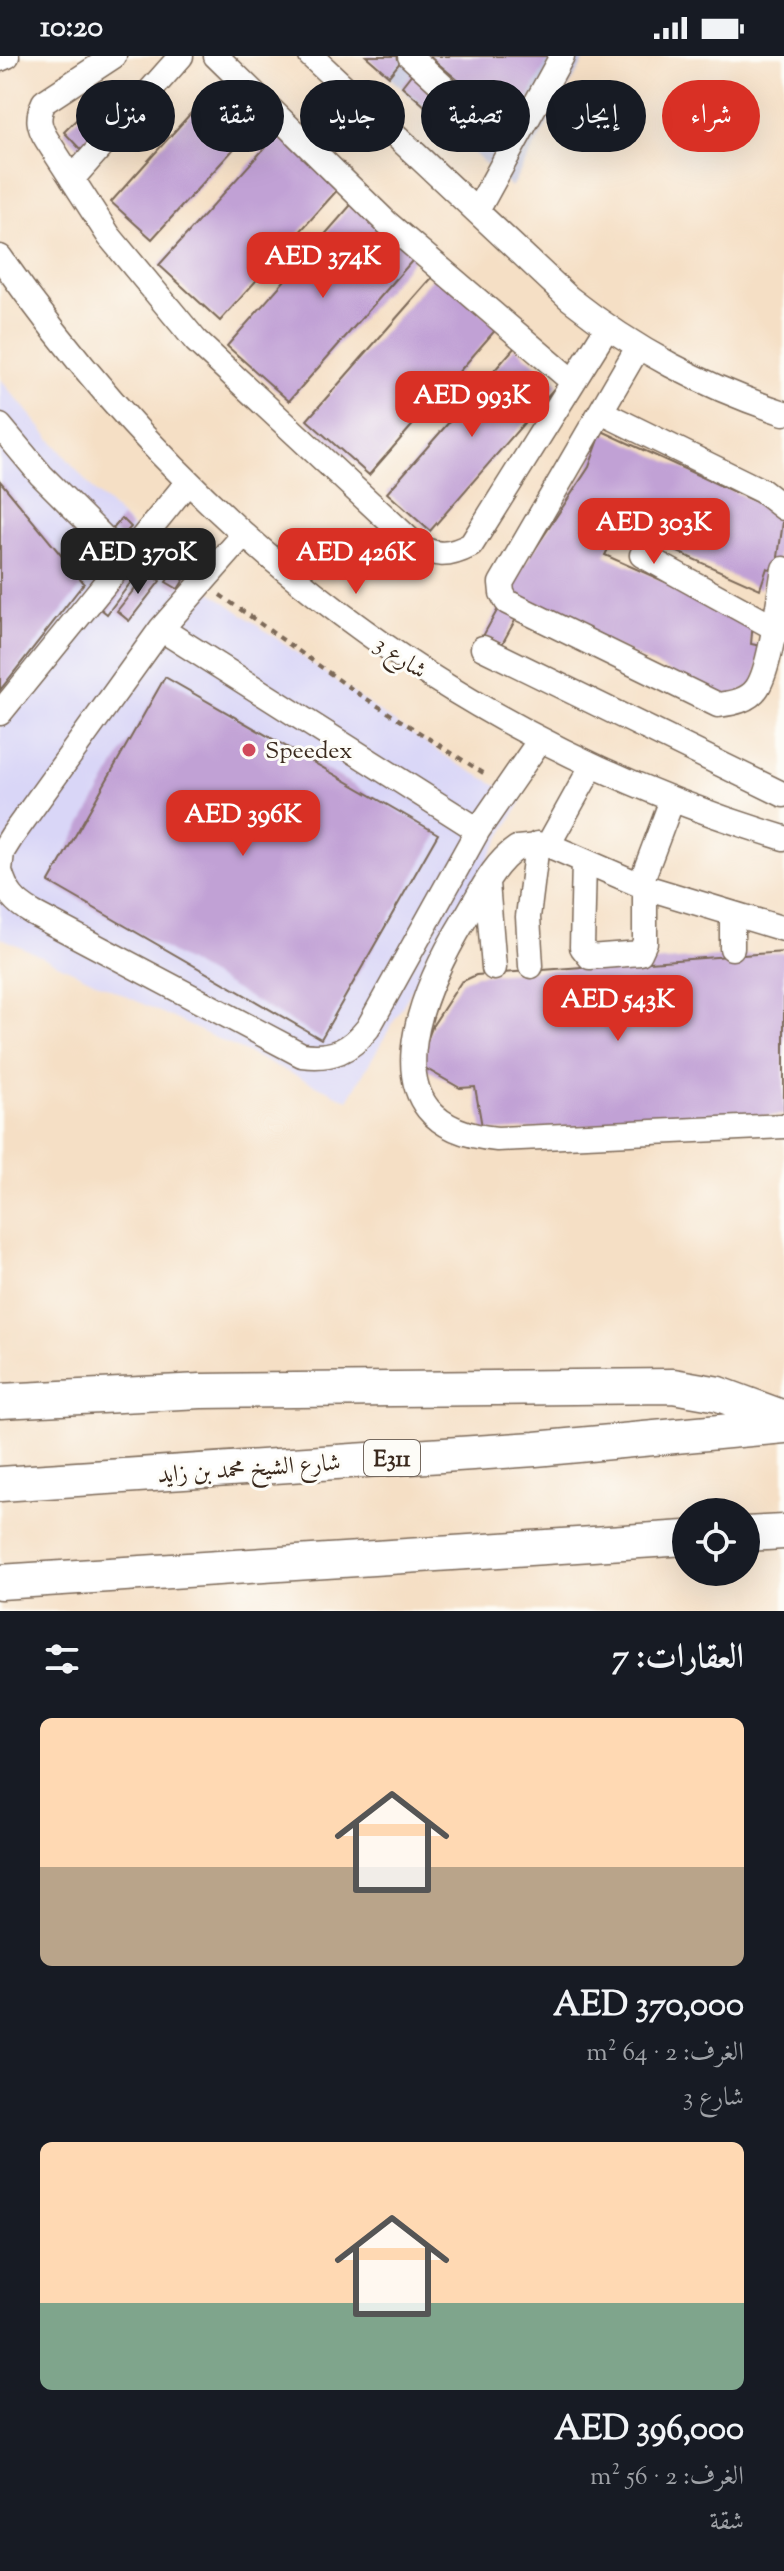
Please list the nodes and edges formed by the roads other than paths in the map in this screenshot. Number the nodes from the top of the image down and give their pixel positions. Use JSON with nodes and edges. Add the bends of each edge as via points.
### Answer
{"nodes":[{"id":1,"x":7,"y":56,"type":"edge"},
{"id":2,"x":114,"y":56,"type":"edge"},
{"id":3,"x":181,"y":56,"type":"edge"},
{"id":4,"x":216,"y":56,"type":"edge"},
{"id":5,"x":311,"y":56,"type":"edge"},
{"id":6,"x":410,"y":56,"type":"edge"},
{"id":7,"x":562,"y":56,"type":"edge"},
{"id":8,"x":0,"y":59,"type":"edge"},
{"id":9,"x":436,"y":80,"type":"edge"},
{"id":10,"x":530,"y":114,"type":"edge"},
{"id":11,"x":509,"y":152,"type":"edge"},
{"id":12,"x":72,"y":179,"type":"junction"},
{"id":13,"x":477,"y":211,"type":"junction"},
{"id":14,"x":0,"y":257,"type":"edge"},
{"id":15,"x":10,"y":292,"type":"edge"},
{"id":16,"x":607,"y":328,"type":"junction"},
{"id":17,"x":637,"y":349,"type":"junction"},
{"id":18,"x":572,"y":381,"type":"junction"},
{"id":19,"x":601,"y":412,"type":"junction"},
{"id":20,"x":784,"y":413,"type":"edge"},
{"id":21,"x":0,"y":426,"type":"edge"},
{"id":22,"x":187,"y":483,"type":"junction"},
{"id":23,"x":784,"y":508,"type":"edge"},
{"id":24,"x":243,"y":536,"type":"junction"},
{"id":25,"x":642,"y":555,"type":"dead end"},
{"id":26,"x":125,"y":559,"type":"junction"},
{"id":27,"x":784,"y":569,"type":"edge"},
{"id":28,"x":781,"y":603,"type":"edge"},
{"id":29,"x":161,"y":629,"type":"junction"},
{"id":30,"x":778,"y":629,"type":"edge"},
{"id":31,"x":483,"y":648,"type":"dead end"},
{"id":32,"x":0,"y":713,"type":"edge"},
{"id":33,"x":540,"y":740,"type":"junction"},
{"id":34,"x":592,"y":766,"type":"junction"},
{"id":35,"x":784,"y":795,"type":"edge"},
{"id":36,"x":672,"y":800,"type":"junction"},
{"id":37,"x":478,"y":830,"type":"junction"},
{"id":38,"x":784,"y":838,"type":"edge"},
{"id":39,"x":543,"y":845,"type":"junction"},
{"id":40,"x":584,"y":861,"type":"junction"},
{"id":41,"x":0,"y":871,"type":"edge"},
{"id":42,"x":487,"y":883,"type":"junction"},
{"id":43,"x":643,"y":886,"type":"junction"},
{"id":44,"x":732,"y":914,"type":"junction"},
{"id":45,"x":784,"y":929,"type":"edge"},
{"id":46,"x":732,"y":948,"type":"dead end"},
{"id":47,"x":531,"y":966,"type":"dead end"},
{"id":48,"x":494,"y":968,"type":"dead end"},
{"id":49,"x":784,"y":1126,"type":"edge"},
{"id":50,"x":0,"y":1401,"type":"edge"},
{"id":51,"x":784,"y":1418,"type":"edge"},
{"id":52,"x":784,"y":1426,"type":"edge"},
{"id":53,"x":0,"y":1484,"type":"edge"},
{"id":54,"x":784,"y":1532,"type":"edge"},
{"id":55,"x":760,"y":1533,"type":"edge"},
{"id":56,"x":672,"y":1539,"type":"edge"},
{"id":57,"x":0,"y":1582,"type":"edge"}],
"edges":[{"from":1,"to":8,"type":"street"},
{"from":2,"to":12,"type":"street","via":[[44,102],[39,115],[39,128]]},
{"from":3,"to":12,"type":"street"},
{"from":4,"to":18,"type":"street","via":[[386,222]]},
{"from":5,"to":13,"type":"street"},
{"from":6,"to":9,"type":"street"},
{"from":7,"to":10,"type":"street"},
{"from":11,"to":13,"type":"street"},
{"from":12,"to":18,"type":"street","via":[[150,290],[196,341],[429,554],[451,555],[471,545]]},
{"from":13,"to":16,"type":"street"},
{"from":14,"to":15,"type":"street","name":"شارع 3"},
{"from":15,"to":22,"type":"street","name":"شارع 3"},
{"from":16,"to":17,"type":"street"},
{"from":16,"to":18,"type":"street"},
{"from":17,"to":19,"type":"street"},
{"from":17,"to":20,"type":"street","via":[[713,388]]},
{"from":19,"to":23,"type":"street","via":[[762,491]]},
{"from":19,"to":30,"type":"street","via":[[501,583],[507,602],[718,705],[740,702],[757,688]]},
{"from":21,"to":26,"type":"street"},
{"from":22,"to":24,"type":"street","name":"شارع 3"},
{"from":22,"to":26,"type":"street"},
{"from":24,"to":29,"type":"street"},
{"from":24,"to":33,"type":"street","name":"شارع 3","via":[[355,626],[464,698]]},
{"from":25,"to":30,"type":"street"},
{"from":26,"to":32,"type":"street"},
{"from":27,"to":28,"type":"street"},
{"from":28,"to":30,"type":"street"},
{"from":29,"to":37,"type":"street"},
{"from":29,"to":41,"type":"street","via":[[12,836],[2,852]]},
{"from":31,"to":35,"type":"street"},
{"from":33,"to":34,"type":"street","name":"شارع 3"},
{"from":33,"to":37,"type":"street"},
{"from":34,"to":36,"type":"street","name":"شارع 3"},
{"from":34,"to":39,"type":"street"},
{"from":36,"to":38,"type":"street","name":"شارع 3"},
{"from":36,"to":43,"type":"street"},
{"from":37,"to":41,"type":"street","via":[[368,1028],[348,1048],[321,1057],[302,1055],[17,904]]},
{"from":39,"to":40,"type":"street"},
{"from":39,"to":42,"type":"street","via":[[517,848],[503,857]]},
{"from":39,"to":47,"type":"street","via":[[528,917]]},
{"from":40,"to":43,"type":"street"},
{"from":40,"to":43,"type":"street","via":[[582,947],[590,957],[635,956],[644,948]]},
{"from":42,"to":48,"type":"street"},
{"from":42,"to":49,"type":"street","via":[[438,964],[418,1015],[413,1070],[432,1113],[473,1137],[497,1139]]},
{"from":43,"to":44,"type":"street"},
{"from":44,"to":45,"type":"street"},
{"from":44,"to":46,"type":"street"},
{"from":50,"to":51,"type":"highway","via":[[201,1391],[673,1386],[719,1394]]},
{"from":52,"to":53,"type":"highway","name":"شارع الشيخ محمد بن زايد","number":"E311","via":[[535,1449]]},
{"from":54,"to":55,"type":"highway"},
{"from":56,"to":57,"type":"highway"}]}
